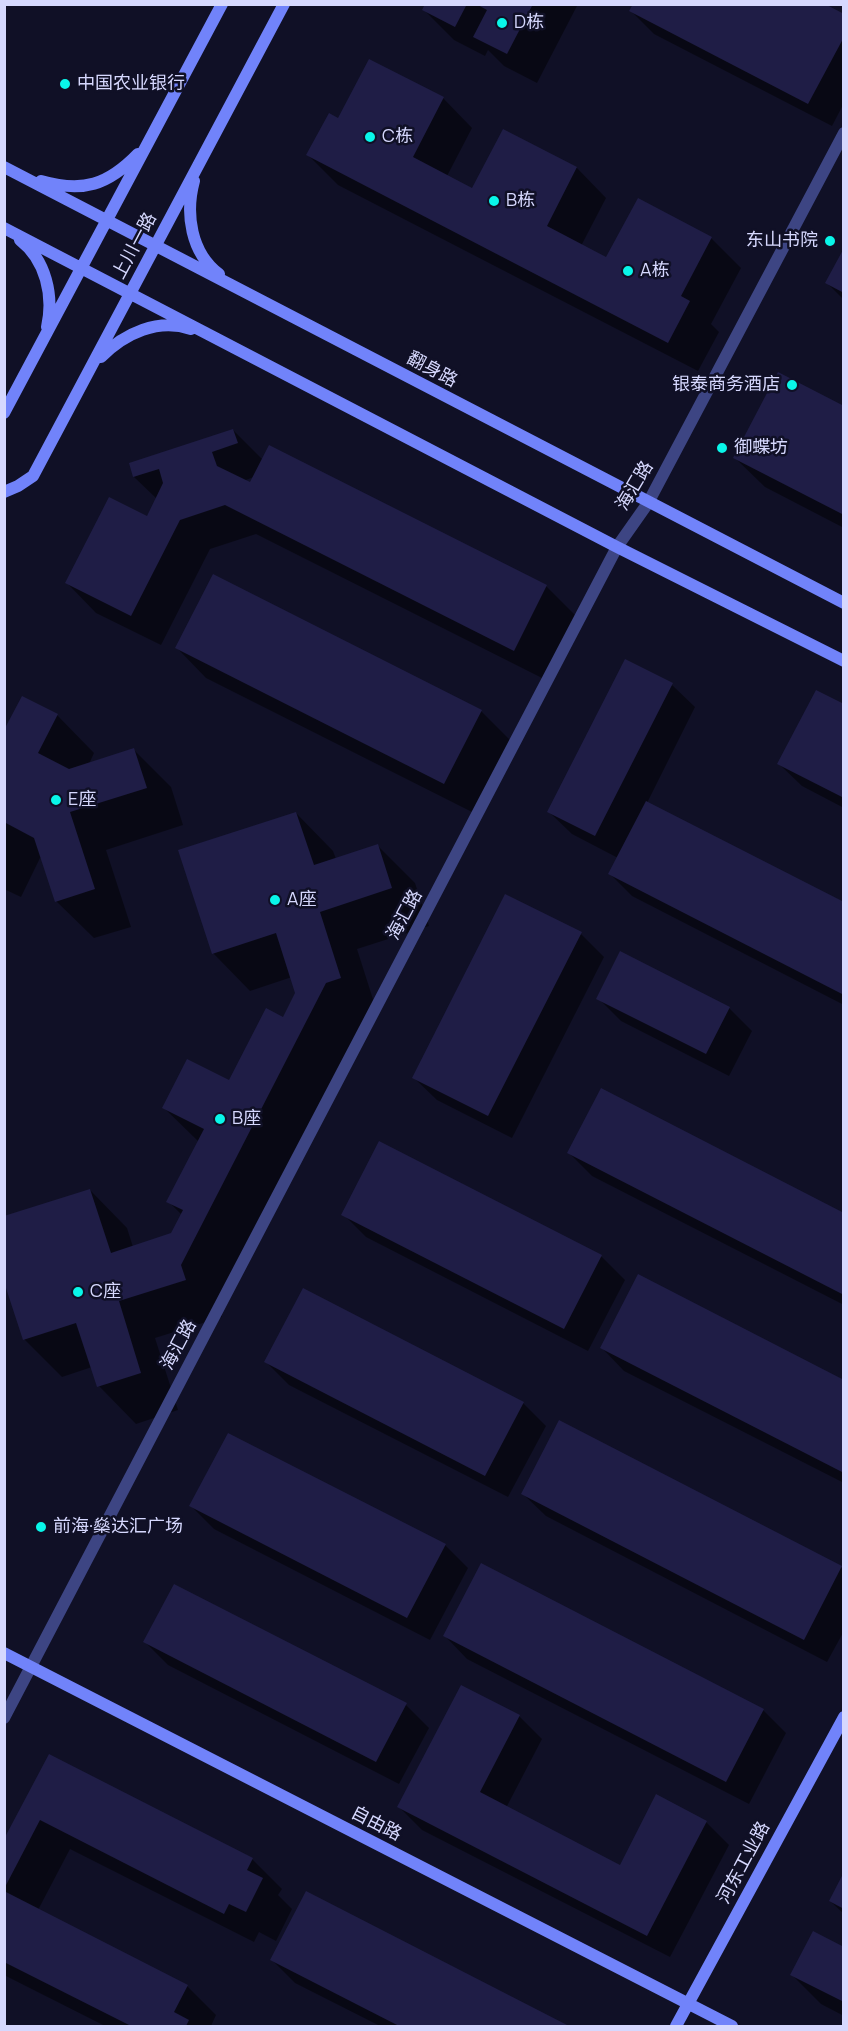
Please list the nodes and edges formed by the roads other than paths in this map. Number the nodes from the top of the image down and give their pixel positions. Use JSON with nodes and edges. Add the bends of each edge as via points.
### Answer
{"nodes":[{"id":1,"x":222,"y":4,"type":"edge"},
{"id":2,"x":284,"y":4,"type":"edge"},
{"id":3,"x":843,"y":133,"type":"edge"},
{"id":4,"x":147,"y":144,"type":"junction"},
{"id":5,"x":199,"y":164,"type":"junction"},
{"id":6,"x":10,"y":170,"type":"edge"},
{"id":7,"x":107,"y":220,"type":"junction"},
{"id":8,"x":4,"y":228,"type":"edge"},
{"id":9,"x":156,"y":246,"type":"junction"},
{"id":10,"x":82,"y":267,"type":"junction"},
{"id":11,"x":236,"y":288,"type":"junction"},
{"id":12,"x":130,"y":293,"type":"junction"},
{"id":13,"x":212,"y":336,"type":"junction"},
{"id":14,"x":44,"y":340,"type":"junction"},
{"id":15,"x":90,"y":368,"type":"junction"},
{"id":16,"x":4,"y":413,"type":"edge"},
{"id":17,"x":4,"y":492,"type":"edge"},
{"id":18,"x":648,"y":503,"type":"junction"},
{"id":19,"x":617,"y":547,"type":"junction"},
{"id":20,"x":843,"y":603,"type":"edge"},
{"id":21,"x":843,"y":661,"type":"edge"},
{"id":22,"x":4,"y":1653,"type":"edge"},
{"id":23,"x":31,"y":1667,"type":"junction"},
{"id":24,"x":843,"y":1717,"type":"edge"},
{"id":25,"x":4,"y":1718,"type":"edge"},
{"id":26,"x":688,"y":2004,"type":"junction"},
{"id":27,"x":676,"y":2026,"type":"edge"},
{"id":28,"x":732,"y":2026,"type":"edge"}],
"edges":[{"from":1,"to":4,"type":"main road","name":"上川一路"},
{"from":2,"to":5,"type":"main road","name":"上川一路"},
{"from":3,"to":18,"type":"street","name":"海汇路"},
{"from":4,"to":6,"type":"main road","via":[[126,166],[103,181],[77,188]]},
{"from":4,"to":7,"type":"main road","name":"上川一路"},
{"from":5,"to":9,"type":"main road","name":"上川一路"},
{"from":5,"to":11,"type":"main road","via":[[191,190],[189,218],[196,245],[212,269]]},
{"from":6,"to":7,"type":"main road","name":"翻身路"},
{"from":7,"to":9,"type":"main road","name":"翻身路"},
{"from":7,"to":10,"type":"main road","name":"上川一路"},
{"from":8,"to":10,"type":"main road"},
{"from":8,"to":14,"type":"main road","via":[[26,245],[41,265],[49,289]]},
{"from":9,"to":11,"type":"main road","name":"翻身路"},
{"from":9,"to":12,"type":"main road","name":"上川一路"},
{"from":10,"to":12,"type":"main road"},
{"from":10,"to":14,"type":"main road","name":"上川一路"},
{"from":11,"to":18,"type":"main road","name":"翻身路"},
{"from":12,"to":13,"type":"main road"},
{"from":12,"to":15,"type":"main road","name":"上川一路"},
{"from":13,"to":15,"type":"main road","via":[[185,327],[159,326],[134,332]]},
{"from":13,"to":19,"type":"main road"},
{"from":14,"to":16,"type":"main road","name":"上川一路"},
{"from":15,"to":17,"type":"main road","name":"上川一路","via":[[33,476]]},
{"from":18,"to":19,"type":"street","name":"海汇路"},
{"from":18,"to":20,"type":"main road","name":"翻身路"},
{"from":19,"to":21,"type":"main road"},
{"from":19,"to":23,"type":"street","name":"海汇路"},
{"from":22,"to":23,"type":"main road","name":"自由路"},
{"from":23,"to":25,"type":"street","name":"海汇路"},
{"from":23,"to":26,"type":"main road","name":"自由路"},
{"from":24,"to":26,"type":"main road","name":"河东工业路"},
{"from":26,"to":27,"type":"main road","name":"河东工业路"},
{"from":26,"to":28,"type":"main road","name":"自由路"}]}
